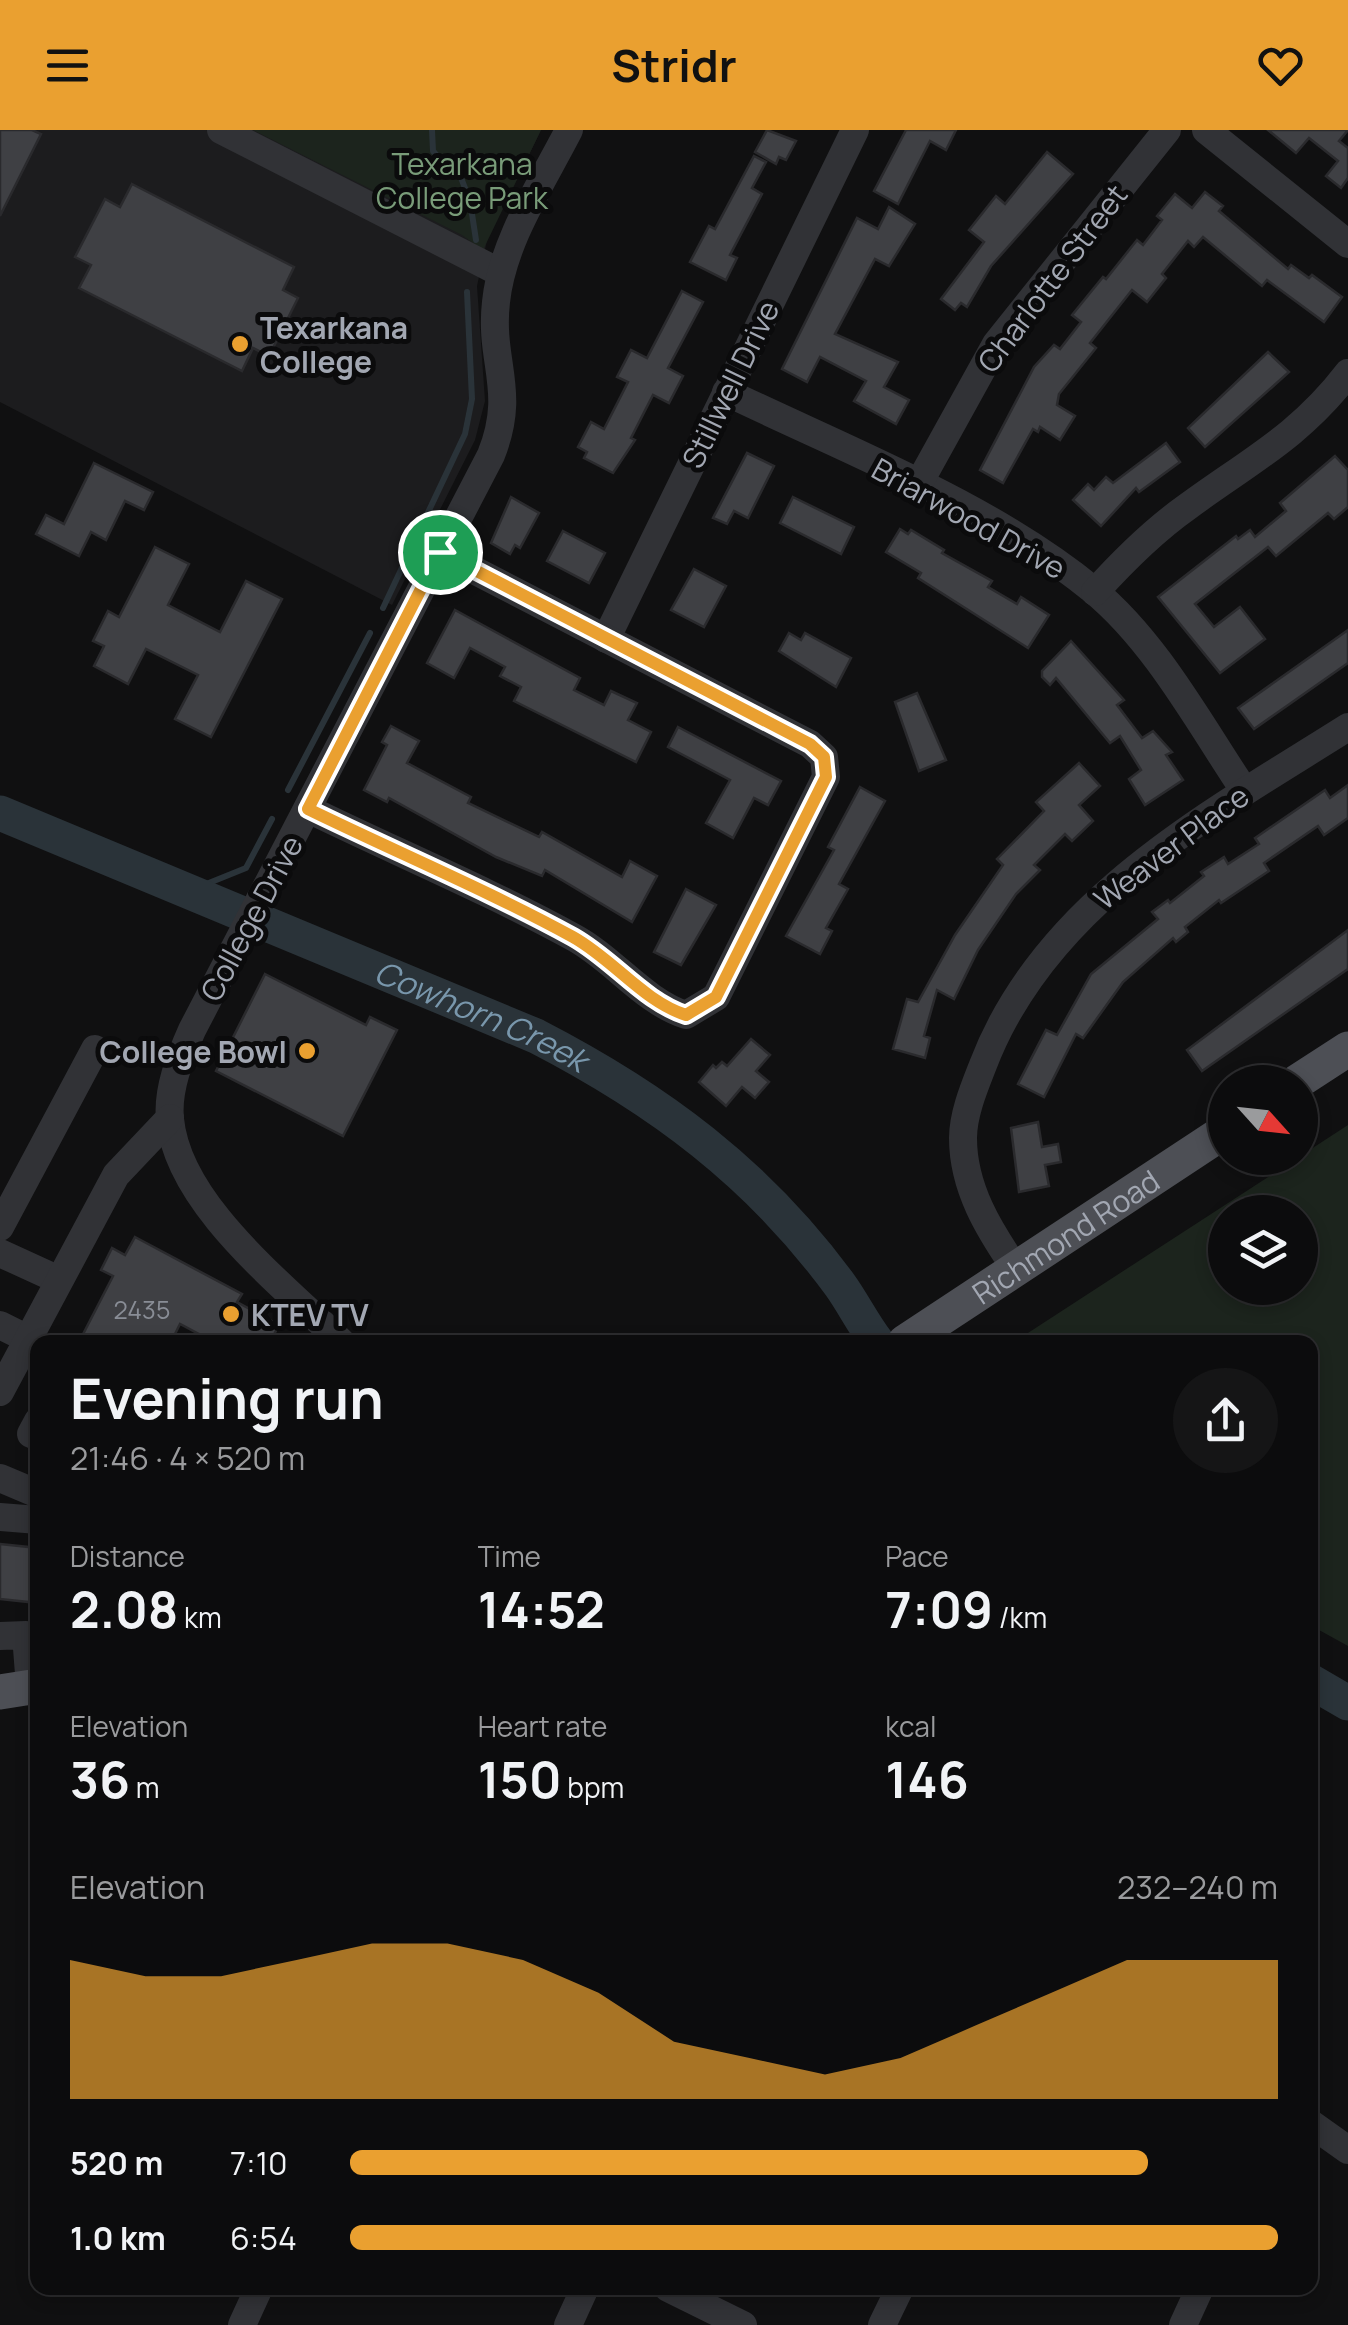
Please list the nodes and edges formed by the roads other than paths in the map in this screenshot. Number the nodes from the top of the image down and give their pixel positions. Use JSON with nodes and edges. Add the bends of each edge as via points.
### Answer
{"nodes":[{"id":1,"x":221,"y":130,"type":"edge"},
{"id":2,"x":569,"y":130,"type":"edge"},
{"id":3,"x":856,"y":130,"type":"edge"},
{"id":4,"x":1167,"y":130,"type":"edge"},
{"id":5,"x":1206,"y":130,"type":"edge"},
{"id":6,"x":1348,"y":244,"type":"edge"},
{"id":7,"x":501,"y":273,"type":"junction"},
{"id":8,"x":1348,"y":373,"type":"edge"},
{"id":9,"x":726,"y":392,"type":"junction"},
{"id":10,"x":918,"y":485,"type":"junction"},
{"id":11,"x":440,"y":552,"type":"junction"},
{"id":12,"x":1095,"y":592,"type":"junction"},
{"id":13,"x":606,"y":638,"type":"junction"},
{"id":14,"x":1348,"y":726,"type":"edge"},
{"id":15,"x":1244,"y":790,"type":"junction"},
{"id":16,"x":308,"y":809,"type":"junction"},
{"id":17,"x":96,"y":1049,"type":"dead end"},
{"id":18,"x":1348,"y":1049,"type":"edge"},
{"id":19,"x":1318,"y":1068,"type":"edge"},
{"id":20,"x":170,"y":1118,"type":"junction"},
{"id":21,"x":1208,"y":1141,"type":"edge"},
{"id":22,"x":0,"y":1227,"type":"edge"},
{"id":23,"x":0,"y":1253,"type":"edge"},
{"id":24,"x":1016,"y":1270,"type":"junction"},
{"id":25,"x":59,"y":1280,"type":"junction"},
{"id":26,"x":0,"y":1325,"type":"edge"},
{"id":27,"x":36,"y":1335,"type":"edge"},
{"id":28,"x":334,"y":1335,"type":"edge"},
{"id":29,"x":915,"y":1335,"type":"edge"},
{"id":30,"x":28,"y":1353,"type":"edge"},
{"id":31,"x":0,"y":1392,"type":"edge"},
{"id":32,"x":0,"y":1478,"type":"edge"},
{"id":33,"x":30,"y":1491,"type":"edge"},
{"id":34,"x":0,"y":1517,"type":"edge"},
{"id":35,"x":30,"y":1519,"type":"edge"},
{"id":36,"x":21,"y":1635,"type":"edge"},
{"id":37,"x":22,"y":1689,"type":"edge"},
{"id":38,"x":1318,"y":2129,"type":"edge"},
{"id":39,"x":1348,"y":2150,"type":"edge"},
{"id":40,"x":256,"y":2295,"type":"edge"},
{"id":41,"x":583,"y":2295,"type":"edge"},
{"id":42,"x":682,"y":2295,"type":"edge"},
{"id":43,"x":897,"y":2295,"type":"edge"},
{"id":44,"x":1197,"y":2295,"type":"edge"},
{"id":45,"x":242,"y":2325,"type":"edge"},
{"id":46,"x":568,"y":2325,"type":"edge"},
{"id":47,"x":743,"y":2325,"type":"edge"},
{"id":48,"x":882,"y":2325,"type":"edge"},
{"id":49,"x":1183,"y":2325,"type":"edge"}],
"edges":[{"from":1,"to":7,"type":"street"},
{"from":2,"to":7,"type":"street","name":"College Drive"},
{"from":3,"to":9,"type":"street","name":"Stillwell Drive"},
{"from":4,"to":10,"type":"street","name":"Charlotte Street","via":[[996,344]]},
{"from":5,"to":6,"type":"street"},
{"from":7,"to":11,"type":"street","name":"College Drive","via":[[496,326],[504,423]]},
{"from":8,"to":12,"type":"street","via":[[1283,440],[1186,507]]},
{"from":9,"to":10,"type":"street","name":"Briarwood Drive"},
{"from":9,"to":13,"type":"street","name":"Stillwell Drive"},
{"from":10,"to":12,"type":"street","name":"Briarwood Drive","via":[[1031,546]]},
{"from":11,"to":13,"type":"street"},
{"from":11,"to":16,"type":"street","name":"College Drive"},
{"from":12,"to":15,"type":"street","name":"Briarwood Drive","via":[[1139,639]]},
{"from":13,"to":16,"type":"street","via":[[824,757],[826,777],[716,997],[686,1015],[661,1007],[576,938]]},
{"from":14,"to":15,"type":"street","name":"Weaver Place"},
{"from":15,"to":24,"type":"street","name":"Weaver Place","via":[[1098,898],[1008,1010],[988,1052],[963,1136],[968,1175],[985,1225]]},
{"from":16,"to":20,"type":"street","name":"College Drive","via":[[180,1058]]},
{"from":17,"to":22,"type":"street"},
{"from":18,"to":19,"type":"main road"},
{"from":20,"to":25,"type":"street","via":[[116,1174]]},
{"from":20,"to":28,"type":"street","name":"College Drive","via":[[183,1164],[214,1216]]},
{"from":21,"to":24,"type":"main road","name":"Richmond Road"},
{"from":23,"to":25,"type":"street"},
{"from":24,"to":29,"type":"main road","name":"Richmond Road"},
{"from":25,"to":27,"type":"street"},
{"from":26,"to":30,"type":"street"},
{"from":30,"to":31,"type":"street"},
{"from":32,"to":33,"type":"street"},
{"from":34,"to":35,"type":"street"},
{"from":36,"to":37,"type":"street"},
{"from":38,"to":39,"type":"street"},
{"from":40,"to":45,"type":"street"},
{"from":41,"to":46,"type":"street"},
{"from":42,"to":47,"type":"street"},
{"from":43,"to":48,"type":"street"},
{"from":44,"to":49,"type":"street"}]}
